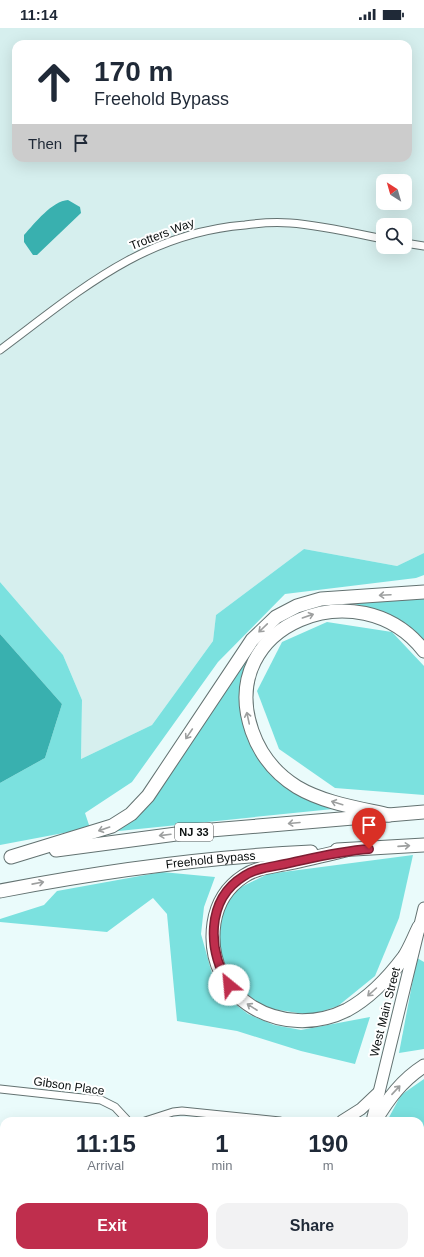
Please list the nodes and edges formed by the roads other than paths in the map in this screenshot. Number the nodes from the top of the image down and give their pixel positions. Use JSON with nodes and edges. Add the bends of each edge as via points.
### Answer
{"nodes":[{"id":1,"x":376,"y":238,"type":"edge"},
{"id":2,"x":412,"y":244,"type":"edge"},
{"id":3,"x":424,"y":246,"type":"edge"},
{"id":4,"x":0,"y":350,"type":"edge"},
{"id":5,"x":424,"y":592,"type":"edge"},
{"id":6,"x":424,"y":650,"type":"edge"},
{"id":7,"x":424,"y":812,"type":"edge"},
{"id":8,"x":389,"y":815,"type":"junction"},
{"id":9,"x":424,"y":845,"type":"edge"},
{"id":10,"x":346,"y":850,"type":"junction"},
{"id":11,"x":5,"y":858,"type":"edge"},
{"id":12,"x":0,"y":891,"type":"edge"},
{"id":13,"x":424,"y":908,"type":"edge"},
{"id":14,"x":419,"y":927,"type":"junction"},
{"id":15,"x":424,"y":1066,"type":"edge"},
{"id":16,"x":0,"y":1088,"type":"edge"},
{"id":17,"x":379,"y":1092,"type":"junction"},
{"id":18,"x":124,"y":1117,"type":"edge"},
{"id":19,"x":157,"y":1117,"type":"edge"},
{"id":20,"x":241,"y":1117,"type":"edge"},
{"id":21,"x":348,"y":1117,"type":"edge"},
{"id":22,"x":374,"y":1117,"type":"edge"},
{"id":23,"x":376,"y":1117,"type":"edge"}],
"edges":[{"from":1,"to":4,"type":"street","name":"Trotters Way","via":[[290,223],[232,226],[175,238],[137,254],[98,277]]},
{"from":2,"to":3,"type":"street"},
{"from":5,"to":11,"type":"highway","one_way":true,"via":[[321,599],[297,606],[276,617],[252,640],[148,796],[131,814],[105,829]]},
{"from":8,"to":6,"type":"highway","one_way":true,"via":[[322,798],[296,786],[278,772],[261,751],[250,724],[247,710],[248,683],[259,655],[273,637],[296,621],[318,613],[348,610],[377,616],[404,631]]},
{"from":7,"to":8,"type":"highway","number":"NJ 33"},
{"from":8,"to":11,"type":"highway","number":"NJ 33","one_way":true,"via":[[199,831]]},
{"from":10,"to":9,"type":"highway","name":"Freehold Bypass","number":"NJ 33","one_way":true},
{"from":12,"to":10,"type":"highway","name":"Freehold Bypass","number":"NJ 33","one_way":true,"via":[[44,882],[177,863],[259,854]]},
{"from":14,"to":10,"type":"highway","one_way":true,"via":[[405,956],[385,979],[364,999],[335,1015],[303,1022],[279,1019],[256,1010],[236,994],[218,964],[213,938],[215,916],[228,890],[245,875],[257,870]]},
{"from":13,"to":14,"type":"main road","name":"West Main Street"},
{"from":14,"to":17,"type":"main road","name":"West Main Street"},
{"from":23,"to":15,"type":"highway","one_way":true,"via":[[393,1093],[414,1072]]},
{"from":16,"to":18,"type":"street","name":"Gibson Place","via":[[101,1100],[115,1107]]},
{"from":17,"to":21,"type":"main road"},
{"from":17,"to":22,"type":"main road","name":"West Main Street"},
{"from":19,"to":20,"type":"street","via":[[182,1111]]}]}
